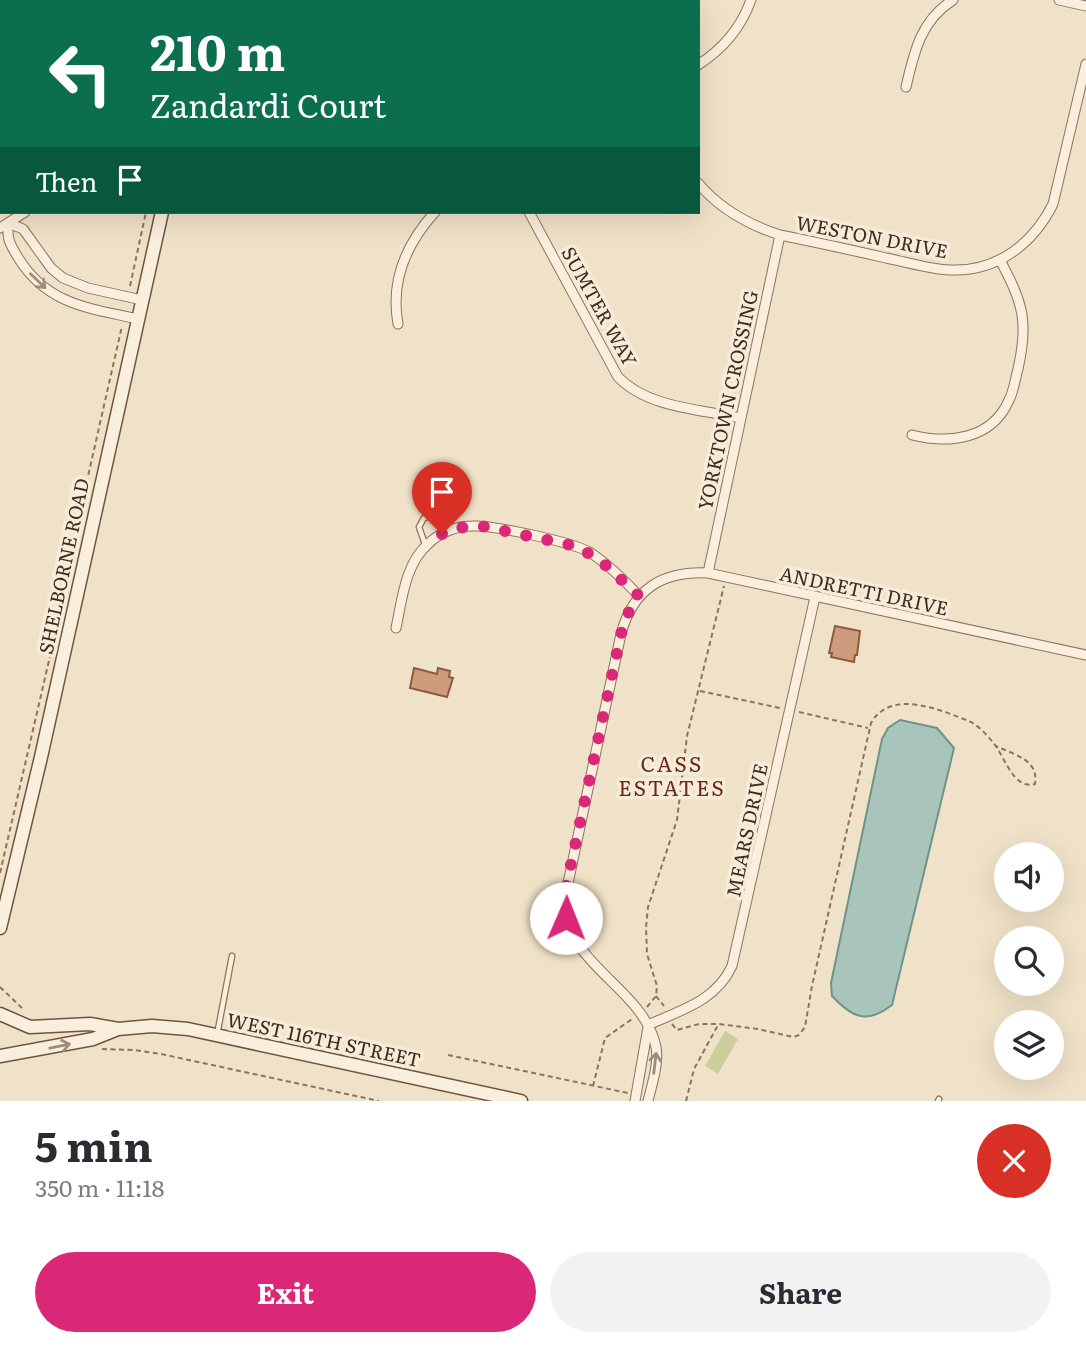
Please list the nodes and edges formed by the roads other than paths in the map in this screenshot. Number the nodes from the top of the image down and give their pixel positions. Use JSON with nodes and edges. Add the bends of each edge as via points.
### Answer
{"nodes":[{"id":1,"x":751,"y":0,"type":"edge"},
{"id":2,"x":953,"y":0,"type":"edge"},
{"id":3,"x":1059,"y":0,"type":"edge"},
{"id":4,"x":1086,"y":6,"type":"edge"},
{"id":5,"x":700,"y":63,"type":"edge"},
{"id":6,"x":1086,"y":64,"type":"edge"},
{"id":7,"x":906,"y":87,"type":"dead end"},
{"id":8,"x":700,"y":185,"type":"edge"},
{"id":9,"x":22,"y":214,"type":"edge"},
{"id":10,"x":162,"y":214,"type":"edge"},
{"id":11,"x":433,"y":214,"type":"edge"},
{"id":12,"x":530,"y":214,"type":"edge"},
{"id":13,"x":4,"y":226,"type":"edge"},
{"id":14,"x":780,"y":235,"type":"junction"},
{"id":15,"x":1000,"y":260,"type":"junction"},
{"id":16,"x":142,"y":300,"type":"junction"},
{"id":17,"x":138,"y":319,"type":"junction"},
{"id":18,"x":398,"y":324,"type":"dead end"},
{"id":19,"x":740,"y":418,"type":"junction"},
{"id":20,"x":912,"y":435,"type":"dead end"},
{"id":21,"x":450,"y":530,"type":"junction"},
{"id":22,"x":426,"y":545,"type":"junction"},
{"id":23,"x":708,"y":573,"type":"junction"},
{"id":24,"x":639,"y":596,"type":"junction"},
{"id":25,"x":815,"y":597,"type":"junction"},
{"id":26,"x":396,"y":628,"type":"dead end"},
{"id":27,"x":1086,"y":655,"type":"edge"},
{"id":28,"x":0,"y":928,"type":"edge"},
{"id":29,"x":232,"y":956,"type":"dead end"},
{"id":30,"x":0,"y":1014,"type":"edge"},
{"id":31,"x":648,"y":1025,"type":"junction"},
{"id":32,"x":118,"y":1029,"type":"junction"},
{"id":33,"x":216,"y":1035,"type":"junction"},
{"id":34,"x":0,"y":1056,"type":"edge"},
{"id":35,"x":636,"y":1098,"type":"edge"},
{"id":36,"x":521,"y":1101,"type":"edge"},
{"id":37,"x":648,"y":1101,"type":"edge"}],
"edges":[{"from":1,"to":5,"type":"street","via":[[730,39]]},
{"from":2,"to":7,"type":"street","via":[[935,14],[920,36]]},
{"from":3,"to":4,"type":"street"},
{"from":6,"to":15,"type":"street","name":"WESTON DRIVE","via":[[1053,204],[1026,242]]},
{"from":8,"to":14,"type":"street","name":"WESTON DRIVE","via":[[736,215]]},
{"from":9,"to":13,"type":"street"},
{"from":10,"to":16,"type":"street","name":"SHELBORNE ROAD"},
{"from":11,"to":18,"type":"street","via":[[415,237],[399,272]]},
{"from":12,"to":19,"type":"street","name":"SUMTER WAY","via":[[625,384],[657,400]]},
{"from":13,"to":16,"type":"street","via":[[23,229],[63,278]]},
{"from":13,"to":17,"type":"street","one_way":true,"via":[[7,240],[42,286],[66,301]]},
{"from":14,"to":15,"type":"street","name":"WESTON DRIVE","via":[[948,270]]},
{"from":14,"to":19,"type":"street","name":"YORKTOWN CROSSING"},
{"from":15,"to":20,"type":"street","via":[[1023,324],[1009,401],[998,418],[971,436],[938,440]]},
{"from":16,"to":17,"type":"street","name":"SHELBORNE ROAD"},
{"from":17,"to":28,"type":"street","name":"SHELBORNE ROAD"},
{"from":19,"to":23,"type":"street","name":"YORKTOWN CROSSING"},
{"from":21,"to":22,"type":"street"},
{"from":21,"to":22,"type":"lane","via":[[441,519],[424,518],[419,527]]},
{"from":21,"to":24,"type":"street","via":[[488,527],[576,546],[601,561]]},
{"from":22,"to":26,"type":"street","via":[[409,573]]},
{"from":23,"to":24,"type":"street","name":"ANDRETTI DRIVE","via":[[671,576]]},
{"from":23,"to":25,"type":"street","name":"ANDRETTI DRIVE"},
{"from":24,"to":31,"type":"street","via":[[621,634],[564,902],[575,942]]},
{"from":25,"to":27,"type":"street","name":"ANDRETTI DRIVE"},
{"from":25,"to":31,"type":"street","name":"MEARS DRIVE","via":[[732,966],[708,996]]},
{"from":29,"to":33,"type":"lane"},
{"from":30,"to":32,"type":"street","name":"WEST 116TH STREET","via":[[30,1027],[90,1024]]},
{"from":31,"to":35,"type":"street"},
{"from":37,"to":31,"type":"street","one_way":true,"via":[[657,1051]]},
{"from":32,"to":33,"type":"street","name":"WEST 116TH STREET","via":[[174,1027]]},
{"from":34,"to":32,"type":"street","name":"WEST 116TH STREET","one_way":true,"via":[[93,1040]]},
{"from":33,"to":36,"type":"street","name":"WEST 116TH STREET"}]}
